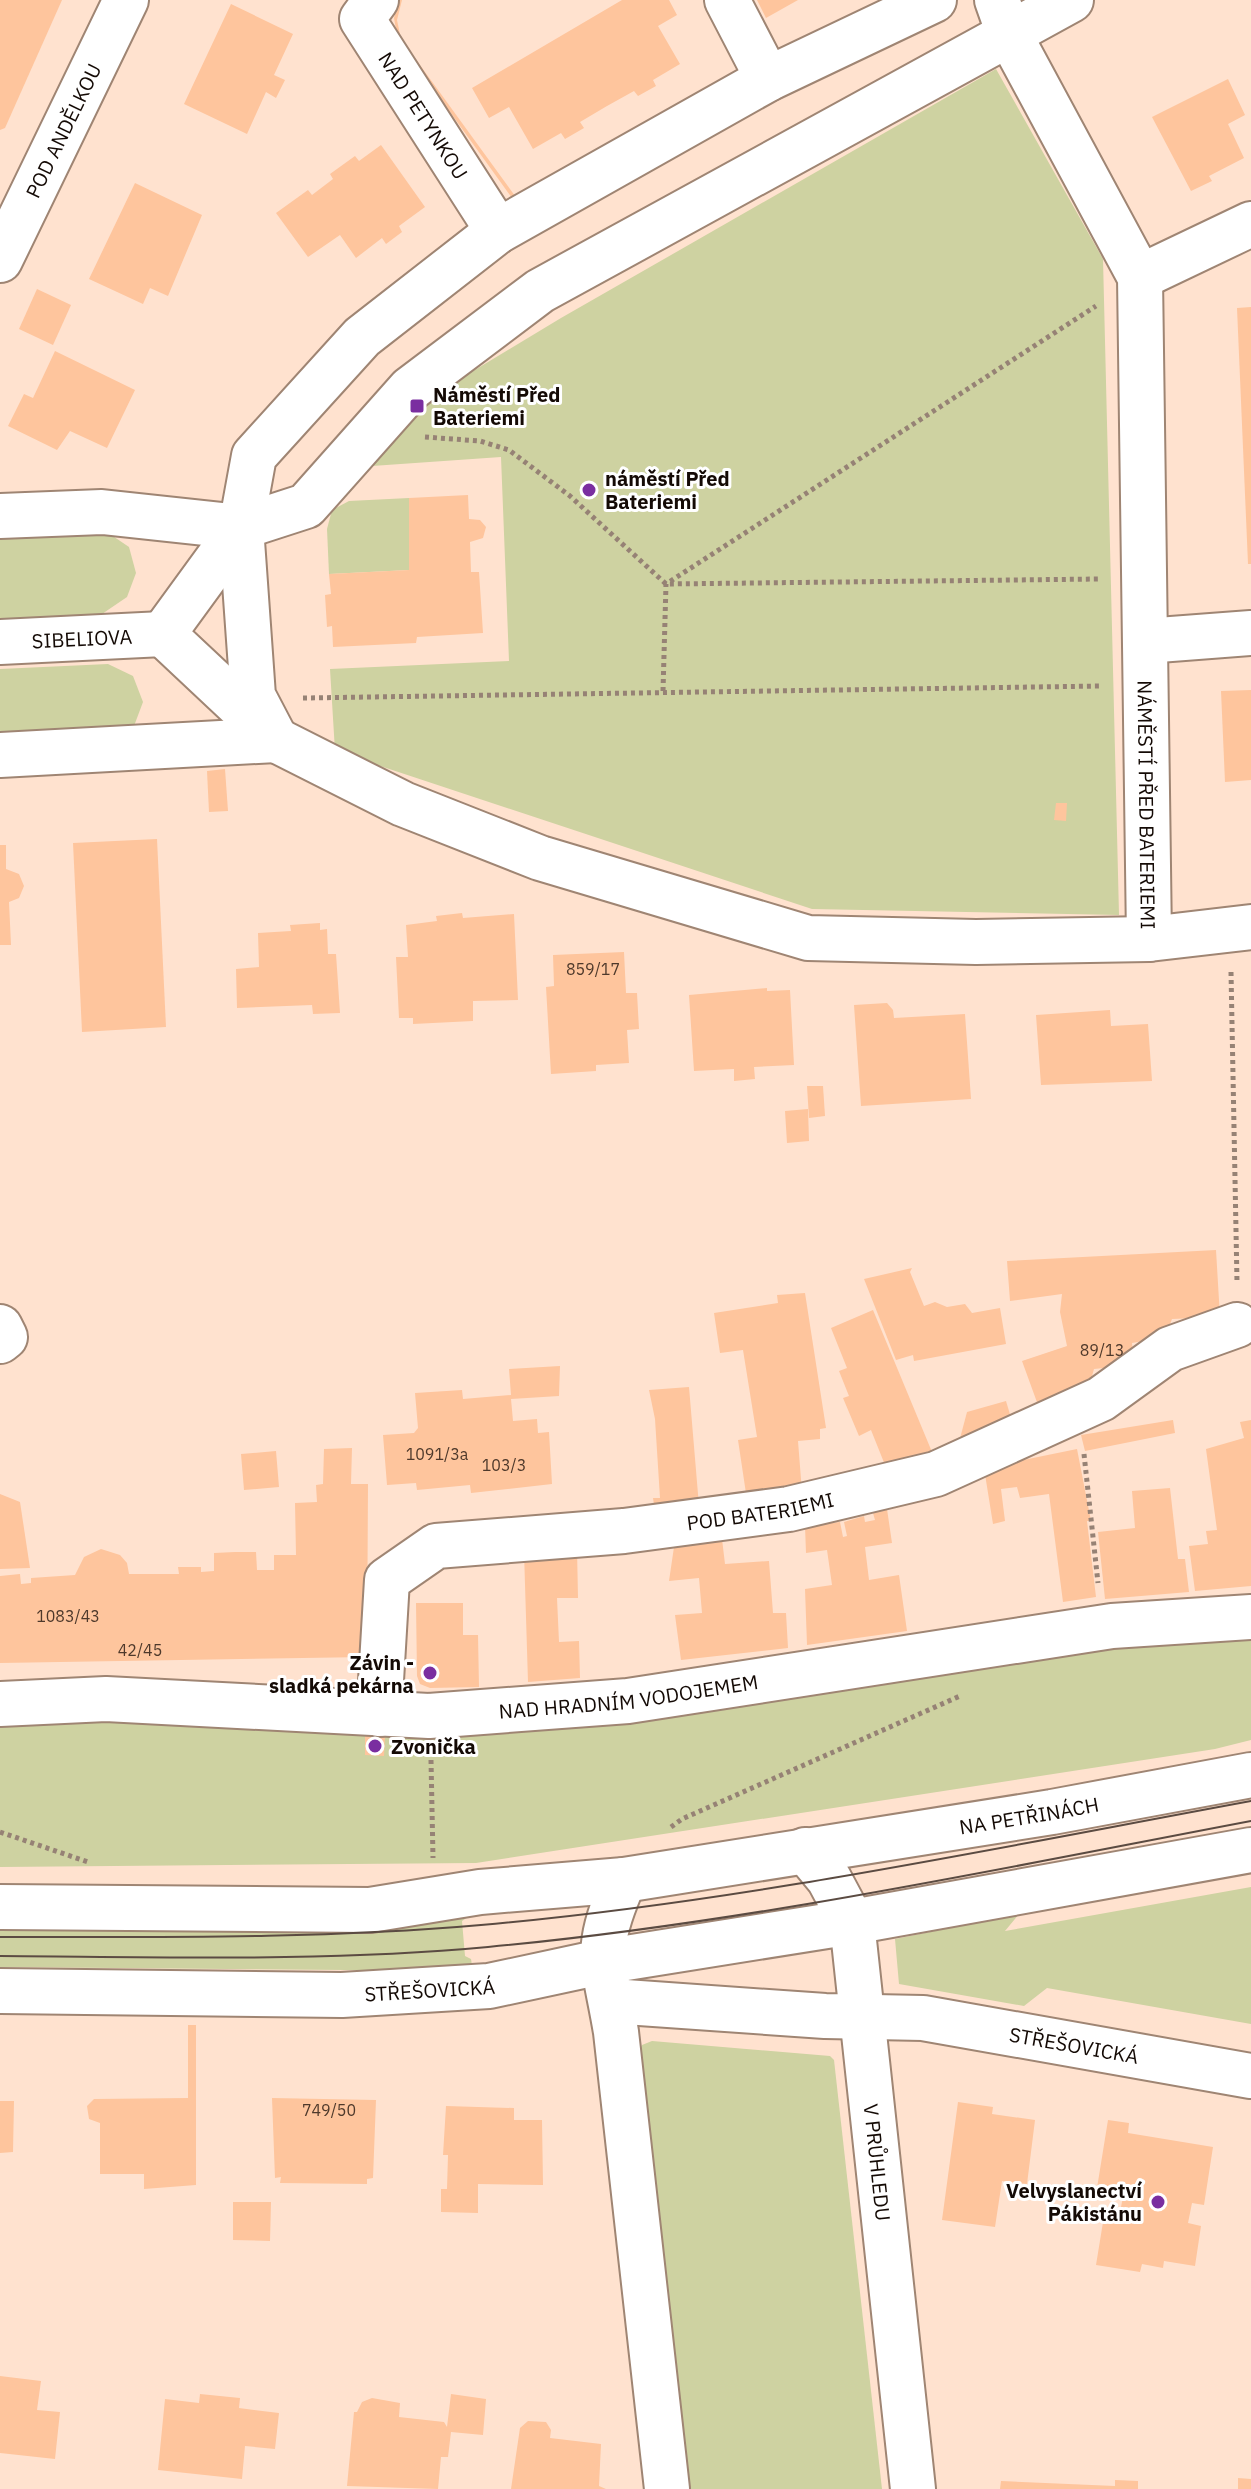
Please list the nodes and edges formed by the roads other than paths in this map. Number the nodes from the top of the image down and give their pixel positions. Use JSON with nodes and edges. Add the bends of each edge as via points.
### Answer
{"nodes":[{"id":1,"x":126,"y":0,"type":"edge"},
{"id":2,"x":376,"y":0,"type":"edge"},
{"id":3,"x":727,"y":0,"type":"edge"},
{"id":4,"x":934,"y":0,"type":"edge"},
{"id":5,"x":1071,"y":0,"type":"edge"},
{"id":6,"x":1003,"y":17,"type":"edge"},
{"id":7,"x":768,"y":79,"type":"junction"},
{"id":8,"x":9,"y":219,"type":"edge"},
{"id":9,"x":1251,"y":224,"type":"edge"},
{"id":10,"x":498,"y":231,"type":"junction"},
{"id":11,"x":0,"y":260,"type":"edge"},
{"id":12,"x":1140,"y":277,"type":"junction"},
{"id":13,"x":0,"y":516,"type":"edge"},
{"id":14,"x":241,"y":527,"type":"junction"},
{"id":15,"x":1251,"y":633,"type":"edge"},
{"id":16,"x":163,"y":634,"type":"junction"},
{"id":17,"x":1145,"y":641,"type":"junction"},
{"id":18,"x":0,"y":642,"type":"edge"},
{"id":19,"x":276,"y":740,"type":"junction"},
{"id":20,"x":0,"y":755,"type":"edge"},
{"id":21,"x":1251,"y":927,"type":"edge"},
{"id":22,"x":1149,"y":939,"type":"junction"},
{"id":23,"x":1237,"y":1325,"type":"road end"},
{"id":24,"x":0,"y":1327,"type":"edge"},
{"id":25,"x":0,"y":1341,"type":"edge"},
{"id":26,"x":1251,"y":1617,"type":"edge"},
{"id":27,"x":0,"y":1704,"type":"edge"},
{"id":28,"x":379,"y":1714,"type":"junction"},
{"id":29,"x":1251,"y":1775,"type":"edge"},
{"id":30,"x":805,"y":1850,"type":"junction"},
{"id":31,"x":1251,"y":1850,"type":"edge"},
{"id":32,"x":624,"y":1880,"type":"junction"},
{"id":33,"x":0,"y":1907,"type":"edge"},
{"id":34,"x":852,"y":1922,"type":"junction"},
{"id":35,"x":606,"y":1981,"type":"junction"},
{"id":36,"x":0,"y":1991,"type":"edge"},
{"id":37,"x":862,"y":2014,"type":"junction"},
{"id":38,"x":1251,"y":2076,"type":"edge"},
{"id":39,"x":667,"y":2489,"type":"edge"},
{"id":40,"x":913,"y":2489,"type":"edge"}],
"edges":[{"from":1,"to":8,"type":"street","name":"POD ANDĚLKOU"},
{"from":2,"to":10,"type":"street","name":"NAD PETYNKOU","via":[[362,19]]},
{"from":3,"to":7,"type":"street"},
{"from":4,"to":7,"type":"street"},
{"from":5,"to":6,"type":"street"},
{"from":6,"to":12,"type":"street","name":"NÁMĚSTÍ PŘED BATERIEMI"},
{"from":6,"to":14,"type":"street","via":[[540,291],[410,389],[306,506]]},
{"from":7,"to":10,"type":"street"},
{"from":8,"to":11,"type":"street","name":"POD ANDĚLKOU"},
{"from":9,"to":12,"type":"street"},
{"from":10,"to":14,"type":"street","via":[[362,337],[254,456]]},
{"from":12,"to":17,"type":"street","name":"NÁMĚSTÍ PŘED BATERIEMI"},
{"from":13,"to":14,"type":"street","via":[[102,512]]},
{"from":14,"to":16,"type":"street"},
{"from":14,"to":19,"type":"street","via":[[253,696]]},
{"from":15,"to":17,"type":"street"},
{"from":16,"to":18,"type":"street","name":"SIBELIOVA"},
{"from":16,"to":19,"type":"street","name":"NÁMĚSTÍ PŘED BATERIEMI"},
{"from":17,"to":22,"type":"street","name":"NÁMĚSTÍ PŘED BATERIEMI"},
{"from":19,"to":20,"type":"street","name":"NÁMĚSTÍ PŘED BATERIEMI"},
{"from":19,"to":22,"type":"street","name":"NÁMĚSTÍ PŘED BATERIEMI","via":[[403,804],[540,858],[808,938]]},
{"from":21,"to":22,"type":"street"},
{"from":23,"to":28,"type":"street","name":"POD BATERIEMI","via":[[1170,1349],[1101,1399],[936,1474],[789,1509],[624,1531],[436,1546],[387,1580]]},
{"from":24,"to":25,"type":"street","via":[[5,1337]]},
{"from":26,"to":28,"type":"street","name":"NAD HRADNÍM VODOJEMEM","via":[[1112,1626],[628,1701],[429,1716]]},
{"from":27,"to":28,"type":"street","name":"NAD HRADNÍM VODOJEMEM","via":[[106,1699]]},
{"from":29,"to":30,"type":"street","name":"NA PETŘINÁCH"},
{"from":30,"to":32,"type":"street"},
{"from":30,"to":34,"type":"street","name":"V PRŮHLEDU","via":[[842,1898]]},
{"from":31,"to":34,"type":"street"},
{"from":32,"to":33,"type":"street","via":[[480,1892],[370,1910]]},
{"from":32,"to":35,"type":"street","via":[[603,1935]]},
{"from":34,"to":35,"type":"street","name":"STŘEŠOVICKÁ"},
{"from":34,"to":37,"type":"street","name":"V PRŮHLEDU"},
{"from":35,"to":36,"type":"street","name":"STŘEŠOVICKÁ","via":[[342,1995]]},
{"from":35,"to":37,"type":"street","name":"STŘEŠOVICKÁ","via":[[825,2016]]},
{"from":35,"to":39,"type":"street"},
{"from":37,"to":38,"type":"street","name":"STŘEŠOVICKÁ","via":[[923,2018]]},
{"from":37,"to":40,"type":"street","name":"V PRŮHLEDU"}]}
